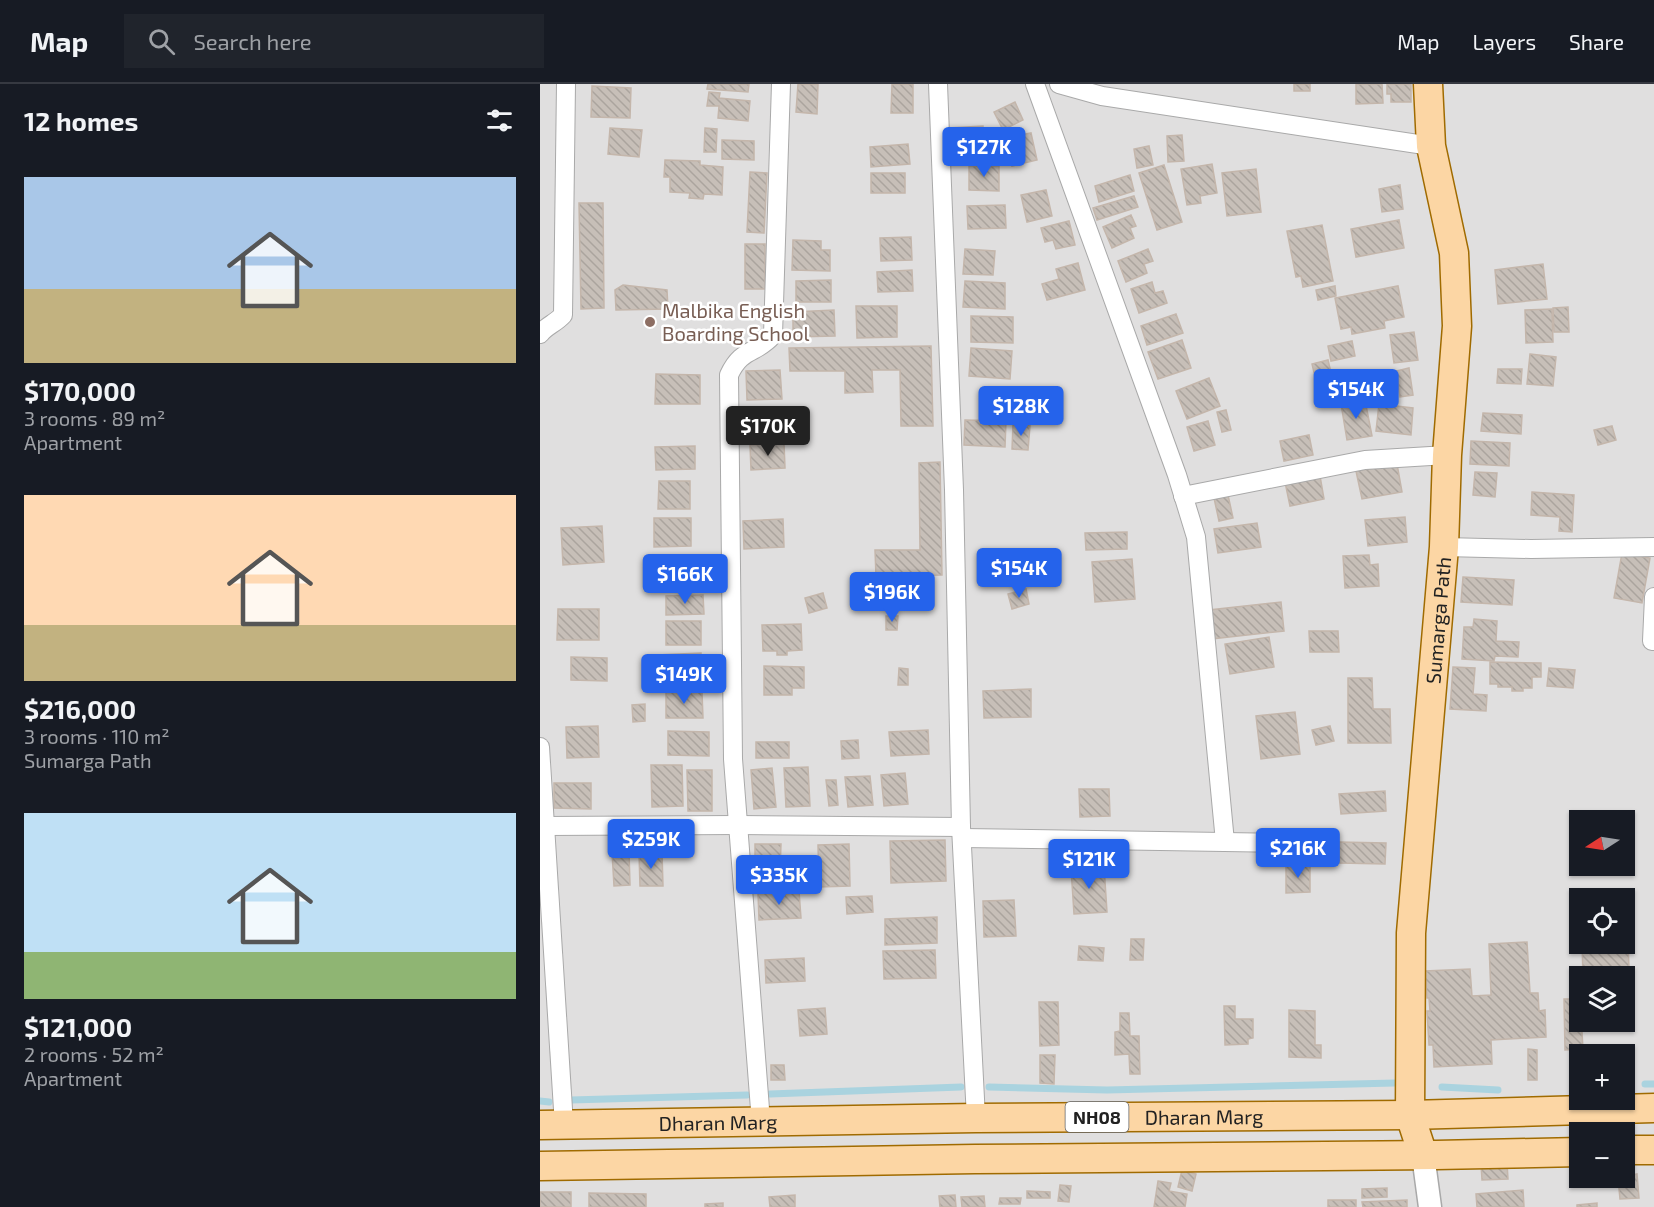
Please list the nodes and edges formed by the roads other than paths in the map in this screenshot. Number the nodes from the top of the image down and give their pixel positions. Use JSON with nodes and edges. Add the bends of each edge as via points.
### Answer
{"nodes":[{"id":1,"x":566,"y":84,"type":"edge"},
{"id":2,"x":780,"y":84,"type":"edge"},
{"id":3,"x":938,"y":84,"type":"edge"},
{"id":4,"x":1035,"y":84,"type":"edge"},
{"id":5,"x":1059,"y":84,"type":"edge"},
{"id":6,"x":1428,"y":84,"type":"edge"},
{"id":7,"x":1102,"y":90,"type":"edge"},
{"id":8,"x":1431,"y":146,"type":"junction"},
{"id":9,"x":540,"y":334,"type":"edge"},
{"id":10,"x":1448,"y":455,"type":"junction"},
{"id":11,"x":1184,"y":496,"type":"junction"},
{"id":12,"x":1444,"y":547,"type":"junction"},
{"id":13,"x":1654,"y":547,"type":"edge"},
{"id":14,"x":1654,"y":597,"type":"edge"},
{"id":15,"x":1654,"y":641,"type":"edge"},
{"id":16,"x":540,"y":747,"type":"edge"},
{"id":17,"x":738,"y":825,"type":"junction"},
{"id":18,"x":545,"y":826,"type":"junction"},
{"id":19,"x":961,"y":833,"type":"junction"},
{"id":20,"x":1225,"y":842,"type":"junction"},
{"id":21,"x":1296,"y":843,"type":"dead end"},
{"id":22,"x":1654,"y":1108,"type":"edge"},
{"id":23,"x":1410,"y":1115,"type":"junction"},
{"id":24,"x":976,"y":1118,"type":"junction"},
{"id":25,"x":761,"y":1122,"type":"junction"},
{"id":26,"x":552,"y":1125,"type":"edge"},
{"id":27,"x":1635,"y":1150,"type":"edge"},
{"id":28,"x":1654,"y":1150,"type":"edge"},
{"id":29,"x":1569,"y":1152,"type":"edge"},
{"id":30,"x":1423,"y":1155,"type":"junction"},
{"id":31,"x":540,"y":1166,"type":"edge"},
{"id":32,"x":1430,"y":1207,"type":"edge"}],
"edges":[{"from":1,"to":9,"type":"street","via":[[563,315]]},
{"from":2,"to":17,"type":"street","via":[[773,335],[735,362],[729,375],[733,759]]},
{"from":3,"to":19,"type":"street","via":[[954,490]]},
{"from":4,"to":11,"type":"street"},
{"from":5,"to":7,"type":"street"},
{"from":6,"to":8,"type":"main road","name":"Sumarga Path"},
{"from":7,"to":8,"type":"street"},
{"from":8,"to":10,"type":"main road","name":"Sumarga Path","via":[[1454,252],[1457,326]]},
{"from":10,"to":11,"type":"street","via":[[1365,460]]},
{"from":10,"to":12,"type":"main road","name":"Sumarga Path"},
{"from":11,"to":20,"type":"street","via":[[1196,537]]},
{"from":12,"to":13,"type":"street"},
{"from":12,"to":23,"type":"main road","name":"Sumarga Path","via":[[1411,933]]},
{"from":14,"to":15,"type":"street"},
{"from":16,"to":18,"type":"street"},
{"from":17,"to":18,"type":"street"},
{"from":17,"to":19,"type":"street"},
{"from":17,"to":25,"type":"street"},
{"from":18,"to":26,"type":"street"},
{"from":19,"to":20,"type":"street"},
{"from":19,"to":24,"type":"street"},
{"from":20,"to":21,"type":"street"},
{"from":22,"to":23,"type":"main road","name":"Dharan Marg","number":"NH08"},
{"from":23,"to":24,"type":"main road","name":"Dharan Marg","number":"NH08"},
{"from":23,"to":30,"type":"main road","name":"Sumarga Path"},
{"from":24,"to":25,"type":"main road","name":"Dharan Marg","number":"NH08"},
{"from":25,"to":26,"type":"main road","name":"Dharan Marg","number":"NH08"},
{"from":27,"to":28,"type":"main road"},
{"from":29,"to":30,"type":"main road","name":"Dharan Marg","number":"NH08"},
{"from":30,"to":31,"type":"main road","name":"Dharan Marg","number":"NH08"},
{"from":30,"to":32,"type":"street"}]}
